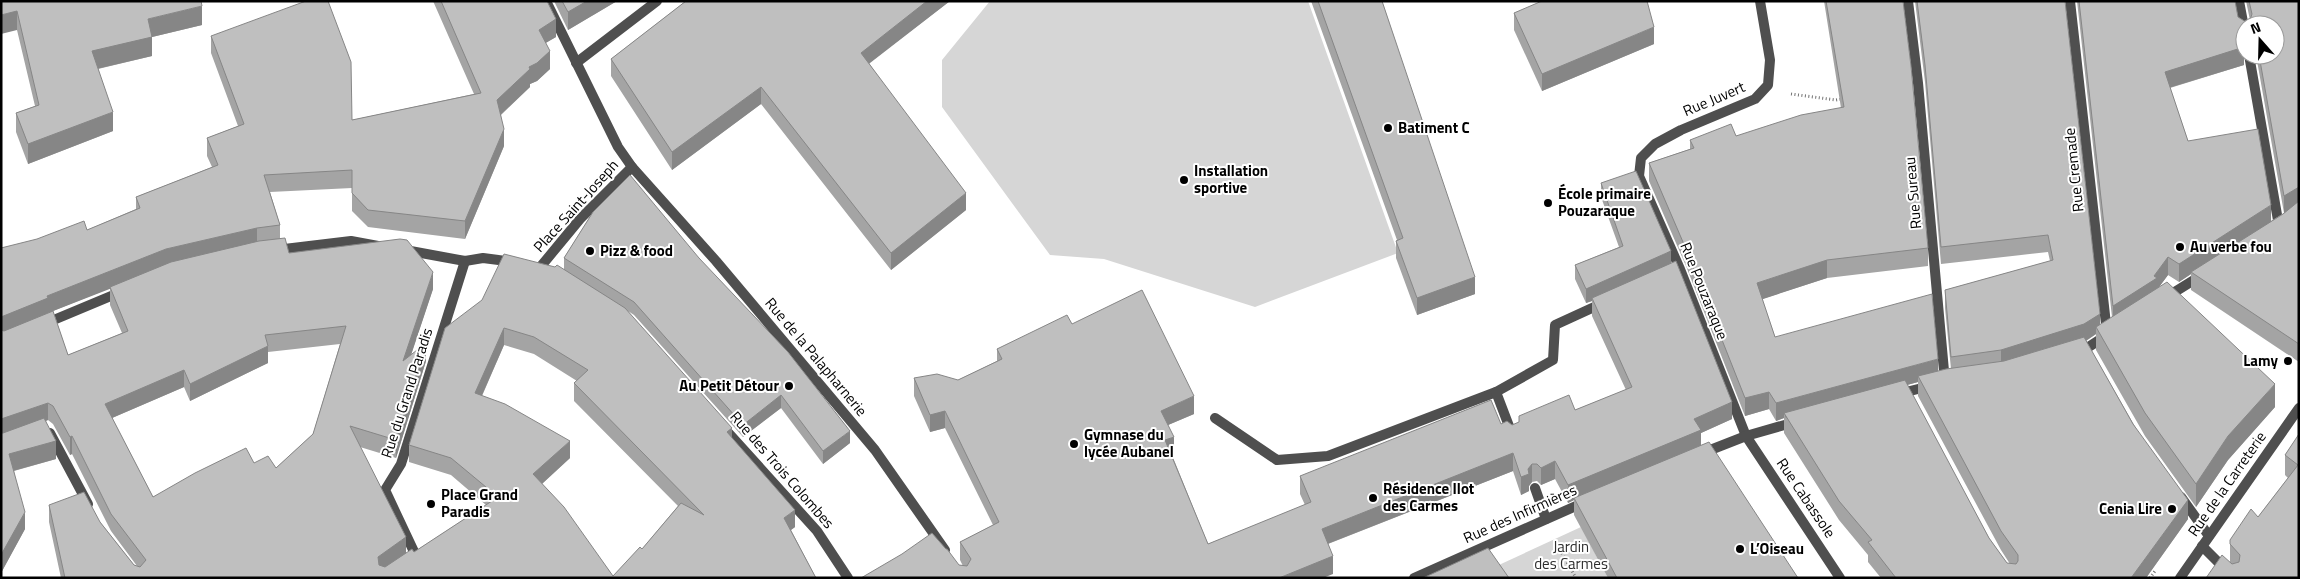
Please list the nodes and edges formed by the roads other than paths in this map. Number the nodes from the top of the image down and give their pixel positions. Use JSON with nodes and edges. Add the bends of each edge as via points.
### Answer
{"nodes":[{"id":1,"x":546,"y":1,"type":"edge"},
{"id":2,"x":657,"y":1,"type":"edge"},
{"id":3,"x":1760,"y":1,"type":"edge"},
{"id":4,"x":1908,"y":1,"type":"edge"},
{"id":5,"x":2070,"y":1,"type":"edge"},
{"id":6,"x":2239,"y":1,"type":"edge"},
{"id":7,"x":2242,"y":15,"type":"edge"},
{"id":8,"x":576,"y":63,"type":"junction"},
{"id":9,"x":2251,"y":65,"type":"edge"},
{"id":10,"x":1641,"y":158,"type":"joint"},
{"id":11,"x":632,"y":167,"type":"junction"},
{"id":12,"x":2279,"y":226,"type":"edge"},
{"id":13,"x":268,"y":251,"type":"edge"},
{"id":14,"x":465,"y":261,"type":"junction"},
{"id":15,"x":532,"y":264,"type":"junction"},
{"id":16,"x":2214,"y":267,"type":"edge"},
{"id":17,"x":555,"y":273,"type":"edge"},
{"id":18,"x":133,"y":287,"type":"edge"},
{"id":19,"x":1618,"y":297,"type":"edge"},
{"id":20,"x":2156,"y":304,"type":"edge"},
{"id":21,"x":36,"y":327,"type":"edge"},
{"id":22,"x":2068,"y":354,"type":"edge"},
{"id":23,"x":1908,"y":391,"type":"junction"},
{"id":24,"x":1496,"y":392,"type":"junction"},
{"id":25,"x":1889,"y":396,"type":"edge"},
{"id":26,"x":1914,"y":403,"type":"edge"},
{"id":27,"x":2299,"y":408,"type":"edge"},
{"id":28,"x":715,"y":417,"type":"edge"},
{"id":29,"x":1215,"y":418,"type":"dead end"},
{"id":30,"x":1803,"y":420,"type":"edge"},
{"id":31,"x":40,"y":429,"type":"edge"},
{"id":32,"x":1513,"y":436,"type":"edge"},
{"id":33,"x":1746,"y":436,"type":"junction"},
{"id":34,"x":1691,"y":458,"type":"edge"},
{"id":35,"x":2174,"y":487,"type":"edge"},
{"id":36,"x":1535,"y":488,"type":"dead end"},
{"id":37,"x":1591,"y":500,"type":"edge"},
{"id":38,"x":91,"y":510,"type":"edge"},
{"id":39,"x":1546,"y":519,"type":"junction"},
{"id":40,"x":2209,"y":536,"type":"junction"},
{"id":41,"x":2202,"y":546,"type":"junction"},
{"id":42,"x":953,"y":562,"type":"edge"},
{"id":43,"x":400,"y":567,"type":"edge"},
{"id":44,"x":848,"y":578,"type":"edge"},
{"id":45,"x":1414,"y":578,"type":"edge"},
{"id":46,"x":1840,"y":578,"type":"edge"},
{"id":47,"x":2180,"y":578,"type":"edge"},
{"id":48,"x":2234,"y":578,"type":"edge"}],
"edges":[{"from":1,"to":8,"type":"street"},
{"from":2,"to":8,"type":"street"},
{"from":3,"to":10,"type":"street","name":"Rue Juvert","via":[[1770,60],[1768,85],[1755,99],[1681,130],[1655,144]]},
{"from":4,"to":23,"type":"street","name":"Rue Sureau","via":[[1950,381]]},
{"from":5,"to":22,"type":"street","name":"Rue Cremade","via":[[2111,332],[2090,352]]},
{"from":6,"to":7,"type":"street"},
{"from":8,"to":11,"type":"street","name":"Rue de la Palapharnerie","via":[[618,147]]},
{"from":9,"to":12,"type":"street"},
{"from":10,"to":33,"type":"street","name":"Rue Pouzaraque","via":[[1639,176],[1675,271]]},
{"from":11,"to":15,"type":"street","name":"Place Saint-Joseph"},
{"from":11,"to":42,"type":"street","name":"Rue de la Palapharnerie","via":[[875,450]]},
{"from":13,"to":14,"type":"street","via":[[351,241]]},
{"from":14,"to":15,"type":"street","via":[[483,258]]},
{"from":14,"to":43,"type":"street","name":"Rue du Grand Paradis","via":[[401,464],[384,490],[416,556]]},
{"from":15,"to":17,"type":"street"},
{"from":16,"to":20,"type":"street"},
{"from":18,"to":21,"type":"street"},
{"from":19,"to":24,"type":"street","via":[[1555,324],[1553,360]]},
{"from":23,"to":25,"type":"street"},
{"from":23,"to":26,"type":"street"},
{"from":24,"to":29,"type":"street","via":[[1328,456],[1277,460]]},
{"from":24,"to":32,"type":"street"},
{"from":27,"to":40,"type":"street","name":"Rue de la Carreterie"},
{"from":28,"to":44,"type":"street","name":"Rue des Trois Colombes","via":[[817,531]]},
{"from":30,"to":33,"type":"street"},
{"from":31,"to":38,"type":"street","via":[[47,427]]},
{"from":33,"to":34,"type":"street"},
{"from":33,"to":46,"type":"street","name":"Rue Cabassole"},
{"from":35,"to":40,"type":"street"},
{"from":36,"to":39,"type":"street"},
{"from":37,"to":39,"type":"street","name":"Rue des Infirmières"},
{"from":39,"to":45,"type":"street","name":"Rue des Infirmières"},
{"from":40,"to":41,"type":"street","name":"Rue de la Carreterie"},
{"from":41,"to":47,"type":"street","name":"Rue de la Carreterie"},
{"from":41,"to":48,"type":"street"}]}
